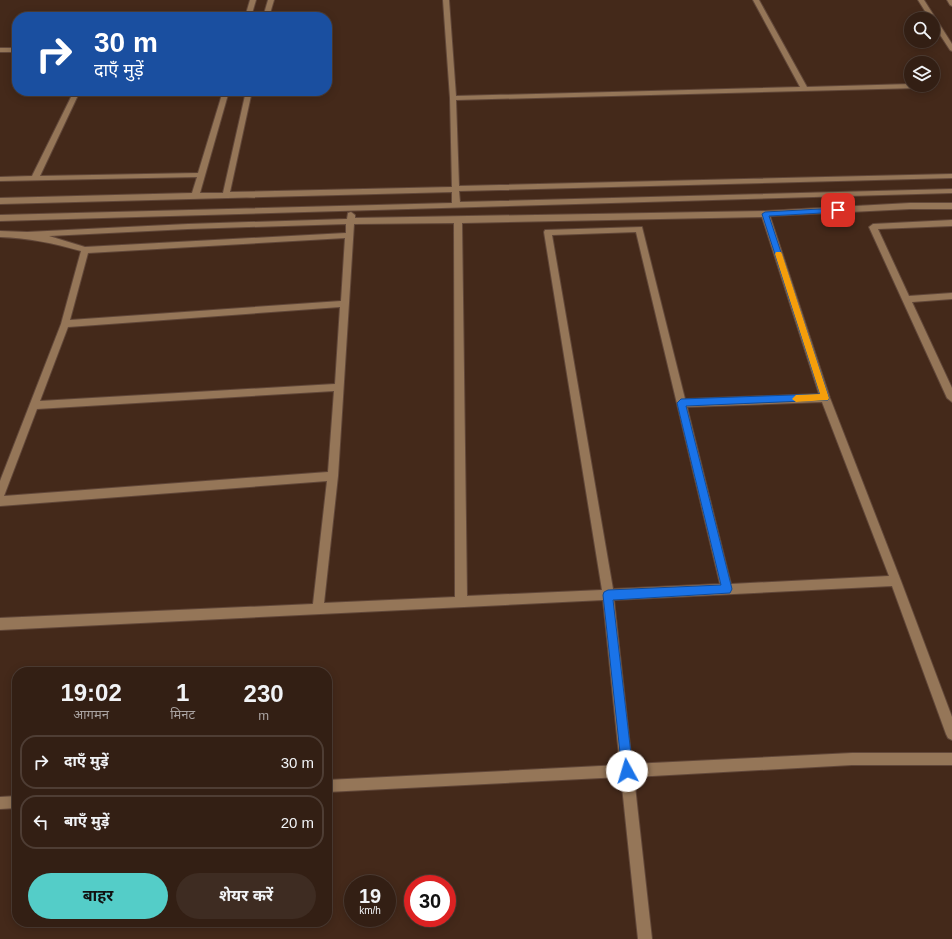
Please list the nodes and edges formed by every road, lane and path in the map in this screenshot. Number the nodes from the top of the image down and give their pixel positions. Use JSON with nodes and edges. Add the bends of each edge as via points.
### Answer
{"nodes":[{"id":1,"x":253,"y":0,"type":"edge"},
{"id":2,"x":271,"y":0,"type":"edge"},
{"id":3,"x":446,"y":0,"type":"edge"},
{"id":4,"x":756,"y":0,"type":"edge"},
{"id":5,"x":921,"y":0,"type":"edge"},
{"id":6,"x":950,"y":0,"type":"edge"},
{"id":7,"x":952,"y":4,"type":"edge"},
{"id":8,"x":249,"y":12,"type":"edge"},
{"id":9,"x":267,"y":12,"type":"edge"},
{"id":10,"x":952,"y":49,"type":"edge"},
{"id":11,"x":0,"y":50,"type":"edge"},
{"id":12,"x":12,"y":50,"type":"edge"},
{"id":13,"x":904,"y":86,"type":"edge"},
{"id":14,"x":804,"y":88,"type":"junction"},
{"id":15,"x":75,"y":96,"type":"edge"},
{"id":16,"x":225,"y":96,"type":"edge"},
{"id":17,"x":248,"y":96,"type":"edge"},
{"id":18,"x":453,"y":98,"type":"junction"},
{"id":19,"x":201,"y":175,"type":"junction"},
{"id":20,"x":952,"y":176,"type":"edge"},
{"id":21,"x":35,"y":178,"type":"junction"},
{"id":22,"x":0,"y":179,"type":"edge"},
{"id":23,"x":455,"y":189,"type":"junction"},
{"id":24,"x":952,"y":191,"type":"edge"},
{"id":25,"x":226,"y":195,"type":"junction"},
{"id":26,"x":195,"y":196,"type":"junction"},
{"id":27,"x":0,"y":201,"type":"edge"},
{"id":28,"x":456,"y":205,"type":"junction"},
{"id":29,"x":952,"y":206,"type":"edge"},
{"id":30,"x":352,"y":208,"type":"junction"},
{"id":31,"x":765,"y":214,"type":"junction"},
{"id":32,"x":0,"y":218,"type":"edge"},
{"id":33,"x":350,"y":220,"type":"junction"},
{"id":34,"x":458,"y":220,"type":"junction"},
{"id":35,"x":952,"y":223,"type":"edge"},
{"id":36,"x":0,"y":234,"type":"edge"},
{"id":37,"x":27,"y":235,"type":"junction"},
{"id":38,"x":350,"y":235,"type":"junction"},
{"id":39,"x":85,"y":250,"type":"junction"},
{"id":40,"x":952,"y":296,"type":"edge"},
{"id":41,"x":907,"y":299,"type":"junction"},
{"id":42,"x":345,"y":304,"type":"junction"},
{"id":43,"x":65,"y":324,"type":"junction"},
{"id":44,"x":340,"y":387,"type":"junction"},
{"id":45,"x":825,"y":398,"type":"junction"},
{"id":46,"x":952,"y":398,"type":"edge"},
{"id":47,"x":681,"y":403,"type":"junction"},
{"id":48,"x":35,"y":405,"type":"junction"},
{"id":49,"x":333,"y":476,"type":"junction"},
{"id":50,"x":0,"y":494,"type":"edge"},
{"id":51,"x":0,"y":500,"type":"edge"},
{"id":52,"x":896,"y":581,"type":"junction"},
{"id":53,"x":727,"y":589,"type":"junction"},
{"id":54,"x":608,"y":595,"type":"junction"},
{"id":55,"x":461,"y":602,"type":"junction"},
{"id":56,"x":318,"y":609,"type":"junction"},
{"id":57,"x":0,"y":624,"type":"edge"},
{"id":58,"x":952,"y":734,"type":"edge"},
{"id":59,"x":952,"y":759,"type":"edge"},
{"id":60,"x":627,"y":771,"type":"junction"},
{"id":61,"x":332,"y":786,"type":"edge"},
{"id":62,"x":12,"y":802,"type":"edge"},
{"id":63,"x":0,"y":803,"type":"edge"},
{"id":64,"x":645,"y":939,"type":"edge"}],
"edges":[{"from":1,"to":8,"type":"street"},
{"from":2,"to":9,"type":"street"},
{"from":3,"to":18,"type":"street"},
{"from":4,"to":14,"type":"street"},
{"from":5,"to":10,"type":"street"},
{"from":6,"to":7,"type":"street"},
{"from":11,"to":12,"type":"street"},
{"from":13,"to":14,"type":"street"},
{"from":14,"to":18,"type":"street"},
{"from":15,"to":21,"type":"street"},
{"from":16,"to":19,"type":"street"},
{"from":17,"to":25,"type":"street"},
{"from":18,"to":23,"type":"street"},
{"from":19,"to":21,"type":"street"},
{"from":19,"to":26,"type":"street"},
{"from":20,"to":23,"type":"street"},
{"from":21,"to":22,"type":"street"},
{"from":23,"to":25,"type":"street"},
{"from":23,"to":28,"type":"street"},
{"from":24,"to":28,"type":"street"},
{"from":25,"to":26,"type":"street"},
{"from":26,"to":27,"type":"street"},
{"from":28,"to":30,"type":"street"},
{"from":29,"to":31,"type":"street"},
{"from":30,"to":32,"type":"street"},
{"from":30,"to":33,"type":"street"},
{"from":31,"to":34,"type":"street"},
{"from":31,"to":45,"type":"street"},
{"from":33,"to":34,"type":"street"},
{"from":33,"to":37,"type":"street"},
{"from":33,"to":38,"type":"street"},
{"from":34,"to":55,"type":"street"},
{"from":35,"to":41,"type":"street","via":[[873,227]]},
{"from":36,"to":37,"type":"street"},
{"from":37,"to":39,"type":"street"},
{"from":38,"to":39,"type":"street"},
{"from":38,"to":42,"type":"street"},
{"from":39,"to":43,"type":"street"},
{"from":40,"to":41,"type":"street"},
{"from":41,"to":46,"type":"street"},
{"from":42,"to":43,"type":"street"},
{"from":42,"to":44,"type":"street"},
{"from":43,"to":48,"type":"street"},
{"from":44,"to":48,"type":"street"},
{"from":44,"to":49,"type":"street"},
{"from":45,"to":47,"type":"street"},
{"from":45,"to":52,"type":"street"},
{"from":47,"to":53,"type":"street"},
{"from":47,"to":54,"type":"street","via":[[639,229],[548,232]]},
{"from":48,"to":50,"type":"street"},
{"from":49,"to":51,"type":"street"},
{"from":49,"to":56,"type":"street"},
{"from":52,"to":53,"type":"street"},
{"from":52,"to":58,"type":"street"},
{"from":53,"to":54,"type":"street"},
{"from":54,"to":55,"type":"street"},
{"from":54,"to":60,"type":"street"},
{"from":55,"to":56,"type":"street"},
{"from":56,"to":57,"type":"street"},
{"from":59,"to":60,"type":"street","via":[[852,760]]},
{"from":60,"to":61,"type":"street"},
{"from":60,"to":64,"type":"street"},
{"from":62,"to":63,"type":"street"}]}
